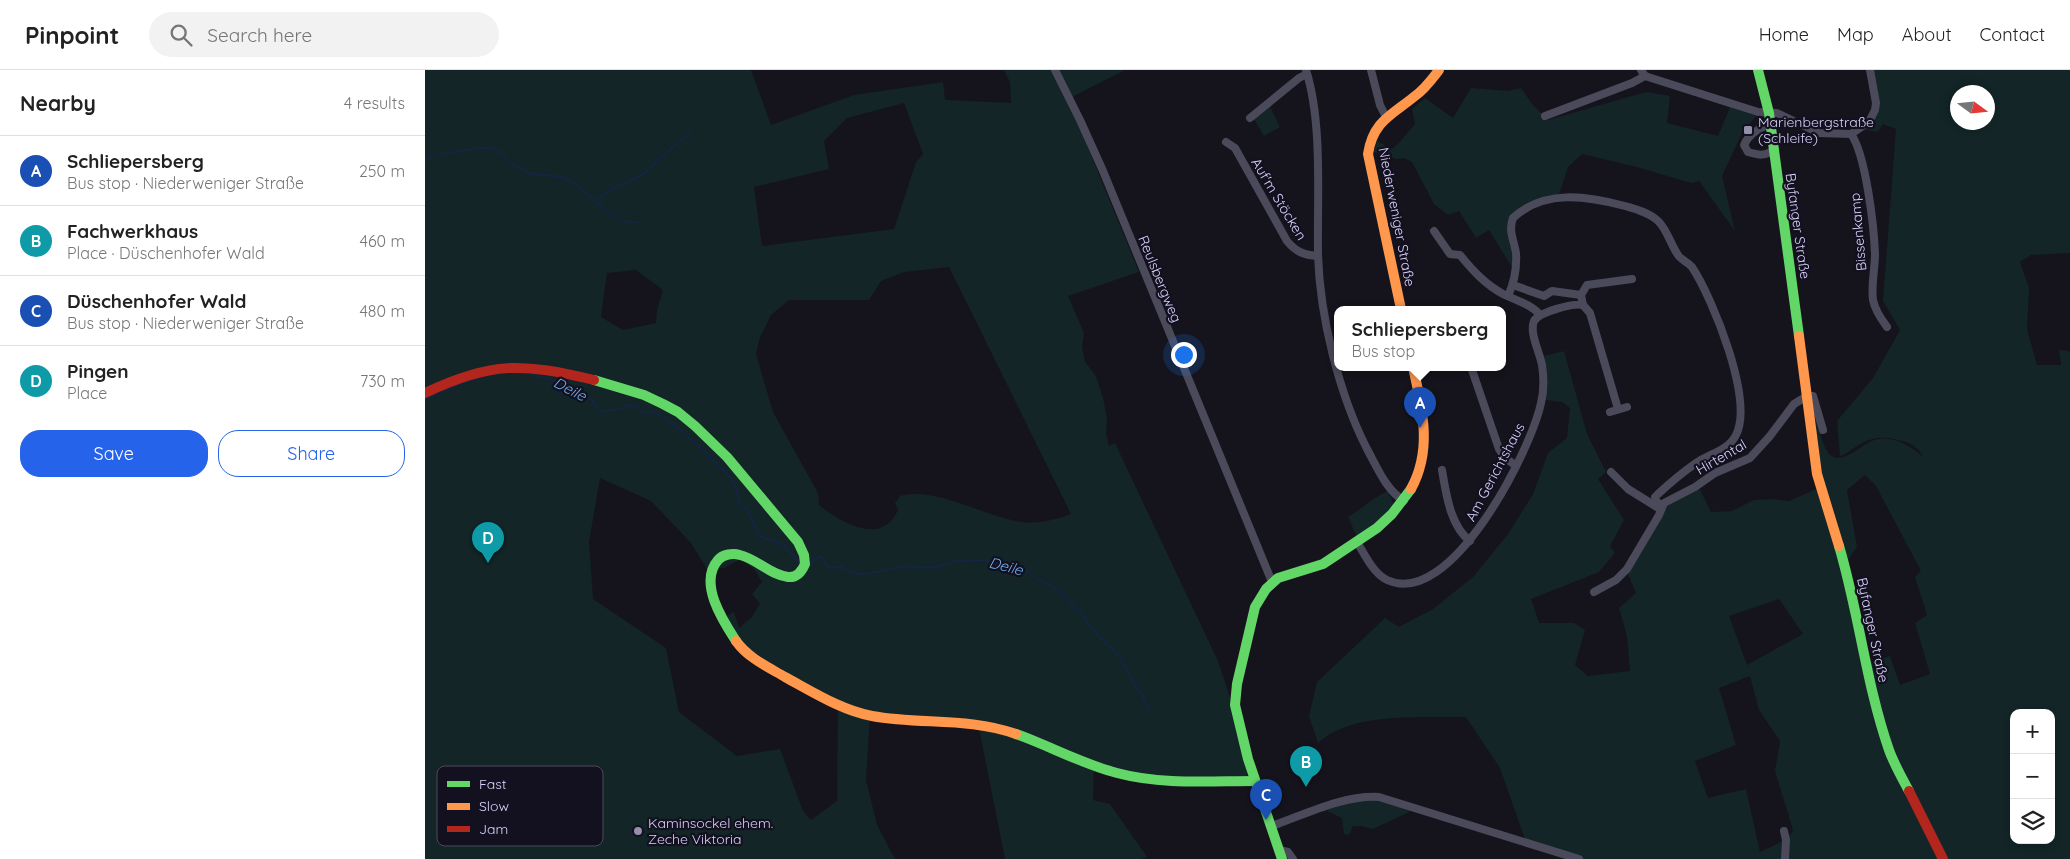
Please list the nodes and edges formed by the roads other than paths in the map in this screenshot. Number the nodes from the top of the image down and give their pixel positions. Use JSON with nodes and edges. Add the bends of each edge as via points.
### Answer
{"nodes":[{"id":1,"x":1055,"y":70,"type":"edge"},
{"id":2,"x":1371,"y":70,"type":"edge"},
{"id":3,"x":1439,"y":70,"type":"edge"},
{"id":4,"x":1758,"y":70,"type":"edge"},
{"id":5,"x":1870,"y":70,"type":"edge"},
{"id":6,"x":1306,"y":72,"type":"edge"},
{"id":7,"x":1643,"y":73,"type":"edge"},
{"id":8,"x":1386,"y":116,"type":"junction"},
{"id":9,"x":1545,"y":116,"type":"dead end"},
{"id":10,"x":1250,"y":118,"type":"dead end"},
{"id":11,"x":1770,"y":118,"type":"junction"},
{"id":12,"x":1851,"y":134,"type":"junction"},
{"id":13,"x":1226,"y":142,"type":"dead end"},
{"id":14,"x":1774,"y":149,"type":"junction"},
{"id":15,"x":1434,"y":231,"type":"dead end"},
{"id":16,"x":1319,"y":256,"type":"junction"},
{"id":17,"x":1632,"y":280,"type":"dead end"},
{"id":18,"x":1513,"y":284,"type":"junction"},
{"id":19,"x":1581,"y":295,"type":"junction"},
{"id":20,"x":1508,"y":296,"type":"junction"},
{"id":21,"x":1583,"y":305,"type":"junction"},
{"id":22,"x":1400,"y":306,"type":"edge"},
{"id":23,"x":1540,"y":315,"type":"junction"},
{"id":24,"x":1887,"y":327,"type":"dead end"},
{"id":25,"x":1334,"y":354,"type":"edge"},
{"id":26,"x":1338,"y":371,"type":"edge"},
{"id":27,"x":1414,"y":371,"type":"edge"},
{"id":28,"x":1472,"y":371,"type":"edge"},
{"id":29,"x":425,"y":393,"type":"edge"},
{"id":30,"x":1807,"y":396,"type":"junction"},
{"id":31,"x":1627,"y":407,"type":"dead end"},
{"id":32,"x":1823,"y":430,"type":"dead end"},
{"id":33,"x":1515,"y":466,"type":"junction"},
{"id":34,"x":1442,"y":470,"type":"dead end"},
{"id":35,"x":1611,"y":472,"type":"dead end"},
{"id":36,"x":1444,"y":482,"type":"junction"},
{"id":37,"x":1435,"y":484,"type":"dead end"},
{"id":38,"x":1404,"y":501,"type":"junction"},
{"id":39,"x":1661,"y":508,"type":"junction"},
{"id":40,"x":1470,"y":541,"type":"junction"},
{"id":41,"x":1357,"y":542,"type":"junction"},
{"id":42,"x":1272,"y":582,"type":"junction"},
{"id":43,"x":1595,"y":592,"type":"dead end"},
{"id":44,"x":1255,"y":781,"type":"junction"},
{"id":45,"x":1272,"y":826,"type":"junction"},
{"id":46,"x":1784,"y":831,"type":"dead end"},
{"id":47,"x":1281,"y":854,"type":"edge"},
{"id":48,"x":1293,"y":859,"type":"edge"},
{"id":49,"x":1579,"y":859,"type":"edge"},
{"id":50,"x":1785,"y":859,"type":"edge"},
{"id":51,"x":1943,"y":859,"type":"edge"}],
"edges":[{"from":1,"to":42,"type":"street","name":"Reulsbergweg","via":[[1103,171]]},
{"from":2,"to":8,"type":"street"},
{"from":3,"to":8,"type":"street","name":"Niederweniger Straße","via":[[1419,93]]},
{"from":4,"to":11,"type":"street","name":"Byfanger Straße"},
{"from":5,"to":12,"type":"street","via":[[1875,110],[1869,122]]},
{"from":6,"to":10,"type":"street"},
{"from":6,"to":16,"type":"street","via":[[1315,118]]},
{"from":7,"to":9,"type":"street","via":[[1632,83]]},
{"from":7,"to":11,"type":"street"},
{"from":8,"to":22,"type":"street","name":"Niederweniger Straße","via":[[1372,134],[1368,154]]},
{"from":11,"to":12,"type":"street","via":[[1777,113],[1819,133]]},
{"from":11,"to":14,"type":"street","name":"Byfanger Straße"},
{"from":11,"to":14,"type":"street","via":[[1753,132],[1744,145],[1748,152],[1761,155]]},
{"from":12,"to":24,"type":"street","name":"Bissenkamp","via":[[1867,194],[1875,251],[1874,301]]},
{"from":13,"to":16,"type":"street","name":"Auf'm Stöcken","via":[[1235,148],[1290,245],[1300,253]]},
{"from":14,"to":30,"type":"street","name":"Byfanger Straße"},
{"from":15,"to":20,"type":"street","via":[[1450,254],[1460,255],[1479,278]]},
{"from":16,"to":25,"type":"street","via":[[1323,310]]},
{"from":17,"to":19,"type":"street","via":[[1587,285]]},
{"from":18,"to":19,"type":"street","via":[[1544,296],[1552,291]]},
{"from":18,"to":20,"type":"street"},
{"from":18,"to":39,"type":"street","via":[[1516,257],[1510,230],[1513,218],[1537,203],[1558,197],[1605,201],[1636,209],[1659,222],[1678,255],[1691,266],[1730,354],[1741,413],[1737,433],[1727,447],[1694,464],[1655,497]]},
{"from":19,"to":21,"type":"street"},
{"from":20,"to":23,"type":"street"},
{"from":21,"to":23,"type":"street"},
{"from":21,"to":31,"type":"street","via":[[1590,313],[1614,411]]},
{"from":23,"to":33,"type":"street","name":"Am Gerichtshaus","via":[[1533,324],[1542,366],[1543,396],[1531,433]]},
{"from":26,"to":38,"type":"street","via":[[1361,437],[1394,493]]},
{"from":27,"to":38,"type":"street","via":[[1425,437],[1421,464]]},
{"from":28,"to":33,"type":"street","via":[[1499,449]]},
{"from":29,"to":44,"type":"street","via":[[490,370],[527,367],[648,396],[679,413],[722,451],[798,542],[804,554],[803,569],[791,577],[741,555],[730,554],[718,560],[710,585],[735,640],[764,664],[839,706],[872,716],[969,722],[995,727],[1134,777],[1179,781]]},
{"from":30,"to":32,"type":"street","name":"Byfanger Straße","via":[[1813,396]]},
{"from":30,"to":39,"type":"street","name":"Hirtental","via":[[1794,404],[1750,458],[1715,473],[1664,503]]},
{"from":30,"to":51,"type":"street","name":"Byfanger Straße","via":[[1817,474],[1845,567],[1883,734]]},
{"from":33,"to":40,"type":"street","name":"Am Gerichtshaus"},
{"from":34,"to":36,"type":"street"},
{"from":35,"to":39,"type":"street","via":[[1641,499]]},
{"from":36,"to":37,"type":"street"},
{"from":36,"to":40,"type":"street","via":[[1457,528]]},
{"from":38,"to":41,"type":"street","via":[[1388,520]]},
{"from":39,"to":43,"type":"street","via":[[1621,576]]},
{"from":40,"to":41,"type":"street","name":"Am Gerichtshaus","via":[[1446,566],[1415,583],[1404,584],[1382,577]]},
{"from":41,"to":42,"type":"street","via":[[1315,568]]},
{"from":42,"to":44,"type":"street","via":[[1256,606],[1235,694],[1237,716]]},
{"from":44,"to":45,"type":"street"},
{"from":45,"to":47,"type":"street"},
{"from":45,"to":49,"type":"street","via":[[1343,801],[1379,797]]},
{"from":46,"to":50,"type":"street"},
{"from":47,"to":48,"type":"street","via":[[1289,852]]}]}
